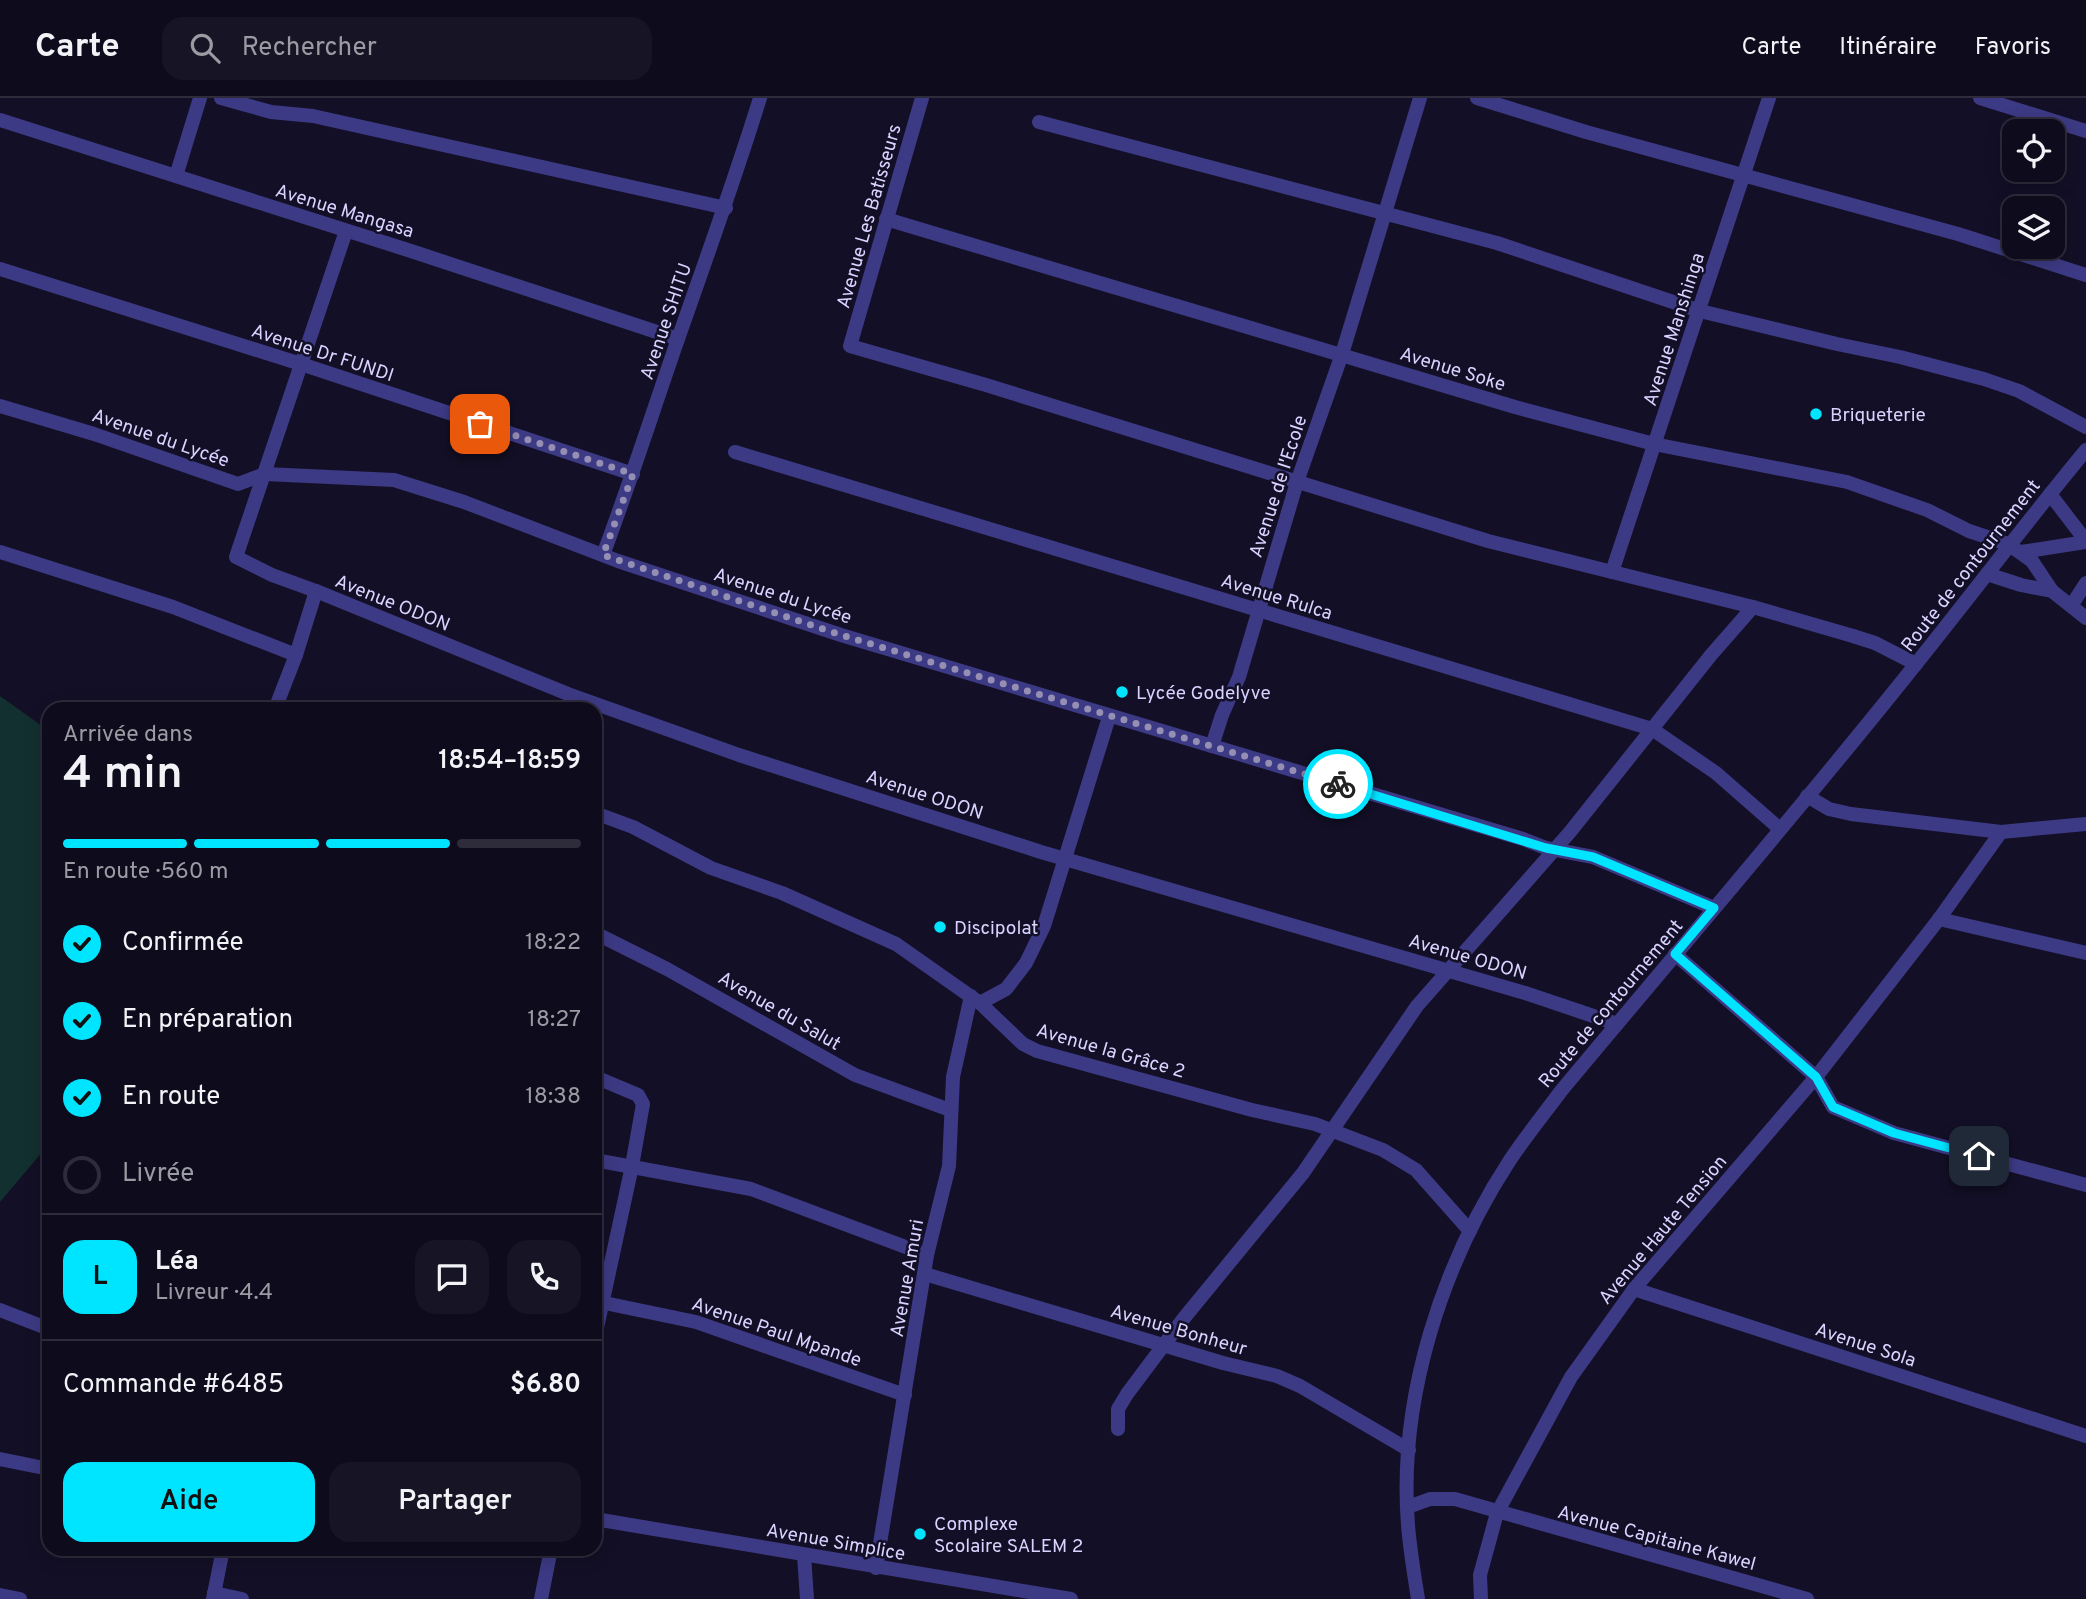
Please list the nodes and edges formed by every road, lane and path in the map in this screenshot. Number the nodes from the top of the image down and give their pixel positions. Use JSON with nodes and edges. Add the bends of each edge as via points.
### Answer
{"nodes":[{"id":1,"x":200,"y":98,"type":"edge"},
{"id":2,"x":221,"y":98,"type":"edge"},
{"id":3,"x":760,"y":98,"type":"edge"},
{"id":4,"x":922,"y":98,"type":"edge"},
{"id":5,"x":1420,"y":98,"type":"edge"},
{"id":6,"x":1478,"y":98,"type":"edge"},
{"id":7,"x":1769,"y":98,"type":"edge"},
{"id":8,"x":1980,"y":98,"type":"edge"},
{"id":9,"x":0,"y":120,"type":"edge"},
{"id":10,"x":1039,"y":122,"type":"dead end"},
{"id":11,"x":2086,"y":131,"type":"edge"},
{"id":12,"x":176,"y":176,"type":"junction"},
{"id":13,"x":1744,"y":176,"type":"junction"},
{"id":14,"x":726,"y":208,"type":"junction"},
{"id":15,"x":1385,"y":214,"type":"junction"},
{"id":16,"x":886,"y":219,"type":"junction"},
{"id":17,"x":346,"y":231,"type":"junction"},
{"id":18,"x":0,"y":269,"type":"edge"},
{"id":19,"x":2086,"y":275,"type":"edge"},
{"id":20,"x":1700,"y":311,"type":"junction"},
{"id":21,"x":678,"y":339,"type":"junction"},
{"id":22,"x":1342,"y":354,"type":"junction"},
{"id":23,"x":301,"y":364,"type":"junction"},
{"id":24,"x":0,"y":406,"type":"edge"},
{"id":25,"x":2086,"y":427,"type":"edge"},
{"id":26,"x":1654,"y":444,"type":"junction"},
{"id":27,"x":2086,"y":450,"type":"edge"},
{"id":28,"x":735,"y":452,"type":"dead end"},
{"id":29,"x":265,"y":474,"type":"junction"},
{"id":30,"x":633,"y":474,"type":"junction"},
{"id":31,"x":1297,"y":482,"type":"junction"},
{"id":32,"x":2050,"y":494,"type":"junction"},
{"id":33,"x":2086,"y":542,"type":"edge"},
{"id":34,"x":2015,"y":548,"type":"junction"},
{"id":35,"x":0,"y":552,"type":"edge"},
{"id":36,"x":603,"y":555,"type":"junction"},
{"id":37,"x":1612,"y":572,"type":"junction"},
{"id":38,"x":1987,"y":574,"type":"junction"},
{"id":39,"x":2086,"y":583,"type":"edge"},
{"id":40,"x":316,"y":591,"type":"junction"},
{"id":41,"x":2052,"y":591,"type":"junction"},
{"id":42,"x":2071,"y":606,"type":"junction"},
{"id":43,"x":1754,"y":607,"type":"junction"},
{"id":44,"x":1259,"y":610,"type":"junction"},
{"id":45,"x":2086,"y":618,"type":"edge"},
{"id":46,"x":296,"y":655,"type":"junction"},
{"id":47,"x":1916,"y":664,"type":"junction"},
{"id":48,"x":278,"y":702,"type":"edge"},
{"id":49,"x":593,"y":702,"type":"edge"},
{"id":50,"x":602,"y":706,"type":"edge"},
{"id":51,"x":1109,"y":717,"type":"junction"},
{"id":52,"x":1652,"y":729,"type":"junction"},
{"id":53,"x":1212,"y":746,"type":"junction"},
{"id":54,"x":1807,"y":796,"type":"junction"},
{"id":55,"x":602,"y":816,"type":"edge"},
{"id":56,"x":2086,"y":824,"type":"edge"},
{"id":57,"x":1780,"y":829,"type":"junction"},
{"id":58,"x":2001,"y":832,"type":"junction"},
{"id":59,"x":1554,"y":849,"type":"junction"},
{"id":60,"x":1065,"y":859,"type":"junction"},
{"id":61,"x":1714,"y":908,"type":"junction"},
{"id":62,"x":1939,"y":919,"type":"junction"},
{"id":63,"x":602,"y":937,"type":"edge"},
{"id":64,"x":2086,"y":953,"type":"edge"},
{"id":65,"x":1675,"y":954,"type":"junction"},
{"id":66,"x":1449,"y":970,"type":"junction"},
{"id":67,"x":975,"y":1000,"type":"junction"},
{"id":68,"x":1618,"y":1024,"type":"junction"},
{"id":69,"x":1816,"y":1077,"type":"junction"},
{"id":70,"x":602,"y":1080,"type":"edge"},
{"id":71,"x":950,"y":1110,"type":"junction"},
{"id":72,"x":1333,"y":1132,"type":"junction"},
{"id":73,"x":602,"y":1161,"type":"edge"},
{"id":74,"x":632,"y":1166,"type":"junction"},
{"id":75,"x":2086,"y":1185,"type":"edge"},
{"id":76,"x":1469,"y":1231,"type":"junction"},
{"id":77,"x":927,"y":1255,"type":"junction"},
{"id":78,"x":925,"y":1274,"type":"junction"},
{"id":79,"x":602,"y":1289,"type":"edge"},
{"id":80,"x":1634,"y":1289,"type":"junction"},
{"id":81,"x":602,"y":1302,"type":"edge"},
{"id":82,"x":0,"y":1310,"type":"edge"},
{"id":83,"x":42,"y":1326,"type":"edge"},
{"id":84,"x":1164,"y":1345,"type":"junction"},
{"id":85,"x":905,"y":1395,"type":"junction"},
{"id":86,"x":1118,"y":1429,"type":"dead end"},
{"id":87,"x":2086,"y":1436,"type":"edge"},
{"id":88,"x":1409,"y":1450,"type":"junction"},
{"id":89,"x":0,"y":1459,"type":"edge"},
{"id":90,"x":42,"y":1468,"type":"edge"},
{"id":91,"x":1408,"y":1507,"type":"junction"},
{"id":92,"x":1497,"y":1513,"type":"junction"},
{"id":93,"x":602,"y":1520,"type":"edge"},
{"id":94,"x":804,"y":1555,"type":"junction"},
{"id":95,"x":222,"y":1556,"type":"edge"},
{"id":96,"x":550,"y":1556,"type":"edge"},
{"id":97,"x":876,"y":1568,"type":"junction"},
{"id":98,"x":0,"y":1595,"type":"edge"},
{"id":99,"x":214,"y":1596,"type":"edge"},
{"id":100,"x":20,"y":1599,"type":"edge"},
{"id":101,"x":242,"y":1599,"type":"edge"},
{"id":102,"x":541,"y":1599,"type":"edge"},
{"id":103,"x":807,"y":1599,"type":"edge"},
{"id":104,"x":1071,"y":1599,"type":"edge"},
{"id":105,"x":1418,"y":1599,"type":"edge"},
{"id":106,"x":1481,"y":1599,"type":"edge"},
{"id":107,"x":1807,"y":1599,"type":"edge"}],
"edges":[{"from":1,"to":12,"type":"street"},
{"from":2,"to":14,"type":"street"},
{"from":3,"to":14,"type":"street","name":"Avenue SHITU"},
{"from":4,"to":16,"type":"street","name":"Avenue Les Batisseurs"},
{"from":5,"to":15,"type":"street","name":"Avenue de l'Ecole"},
{"from":6,"to":13,"type":"street"},
{"from":7,"to":13,"type":"street","name":"Avenue Manshinga"},
{"from":8,"to":11,"type":"street"},
{"from":9,"to":12,"type":"street","name":"Avenue Mangasa"},
{"from":10,"to":15,"type":"street"},
{"from":12,"to":17,"type":"street","name":"Avenue Mangasa"},
{"from":13,"to":19,"type":"street","via":[[1958,234]]},
{"from":13,"to":20,"type":"street","name":"Avenue Manshinga"},
{"from":14,"to":21,"type":"street","name":"Avenue SHITU"},
{"from":15,"to":20,"type":"street","via":[[1497,243]]},
{"from":15,"to":22,"type":"street","name":"Avenue de l'Ecole"},
{"from":16,"to":22,"type":"street","name":"Avenue Soke"},
{"from":16,"to":31,"type":"street","name":"Avenue Les Batisseurs","via":[[850,346]]},
{"from":17,"to":21,"type":"street","name":"Avenue Mangasa"},
{"from":17,"to":23,"type":"street"},
{"from":18,"to":23,"type":"street","name":"Avenue Dr FUNDI"},
{"from":20,"to":25,"type":"street","via":[[1984,379],[2019,391]]},
{"from":20,"to":26,"type":"street","name":"Avenue Manshinga"},
{"from":21,"to":30,"type":"street","name":"Avenue SHITU"},
{"from":22,"to":26,"type":"street","name":"Avenue Soke"},
{"from":22,"to":31,"type":"street","name":"Avenue de l'Ecole"},
{"from":23,"to":29,"type":"street"},
{"from":23,"to":30,"type":"street","name":"Avenue Dr FUNDI"},
{"from":24,"to":29,"type":"street","name":"Avenue du Lycée","via":[[238,484]]},
{"from":26,"to":34,"type":"street","name":"Avenue Soke","via":[[1847,482]]},
{"from":26,"to":37,"type":"street","name":"Avenue Manshinga"},
{"from":27,"to":32,"type":"street","name":"Route de contournement"},
{"from":28,"to":44,"type":"street","name":"Avenue Rulca"},
{"from":29,"to":36,"type":"street","name":"Avenue du Lycée","via":[[394,480]]},
{"from":29,"to":40,"type":"street","name":"Avenue ODON","via":[[236,557]]},
{"from":30,"to":36,"type":"street","name":"Avenue SHITU"},
{"from":31,"to":37,"type":"street","via":[[1488,541]]},
{"from":31,"to":44,"type":"street","name":"Avenue de l'Ecole"},
{"from":32,"to":33,"type":"street"},
{"from":32,"to":34,"type":"street","name":"Route de contournement"},
{"from":33,"to":34,"type":"street"},
{"from":34,"to":38,"type":"street","name":"Route de contournement"},
{"from":34,"to":41,"type":"street","via":[[2032,561]]},
{"from":35,"to":46,"type":"street","via":[[173,607]]},
{"from":36,"to":51,"type":"street","name":"Avenue du Lycée","via":[[841,635]]},
{"from":37,"to":43,"type":"street"},
{"from":38,"to":41,"type":"street"},
{"from":38,"to":47,"type":"street","name":"Route de contournement"},
{"from":39,"to":42,"type":"street"},
{"from":40,"to":46,"type":"street"},
{"from":40,"to":49,"type":"street","name":"Avenue ODON"},
{"from":41,"to":42,"type":"street"},
{"from":42,"to":45,"type":"street"},
{"from":43,"to":47,"type":"street","via":[[1875,643]]},
{"from":43,"to":52,"type":"street"},
{"from":44,"to":52,"type":"street","name":"Avenue Rulca"},
{"from":44,"to":53,"type":"street","name":"Avenue de l'Ecole"},
{"from":46,"to":48,"type":"street"},
{"from":47,"to":54,"type":"street","name":"Route de contournement"},
{"from":50,"to":60,"type":"street","name":"Avenue ODON","via":[[739,755]]},
{"from":51,"to":53,"type":"street","name":"Avenue du Lycée"},
{"from":51,"to":60,"type":"street"},
{"from":52,"to":57,"type":"street","name":"Avenue Rulca","via":[[1716,773]]},
{"from":52,"to":59,"type":"street"},
{"from":53,"to":59,"type":"street","name":"Avenue du Lycée"},
{"from":54,"to":57,"type":"street","name":"Route de contournement"},
{"from":54,"to":58,"type":"street","via":[[1829,809],[1851,814]]},
{"from":55,"to":67,"type":"street","name":"Avenue la Grâce 2","via":[[702,864],[782,893],[896,944]]},
{"from":56,"to":58,"type":"street"},
{"from":57,"to":61,"type":"street","name":"Route de contournement"},
{"from":58,"to":62,"type":"street","name":"Avenue Haute Tension"},
{"from":59,"to":61,"type":"street","name":"Avenue du Lycée","via":[[1593,857]]},
{"from":59,"to":66,"type":"street"},
{"from":60,"to":66,"type":"street","name":"Avenue ODON"},
{"from":60,"to":67,"type":"street","via":[[1044,926],[1026,963],[1006,989]]},
{"from":61,"to":65,"type":"street","name":"Route de contournement"},
{"from":62,"to":64,"type":"street"},
{"from":62,"to":69,"type":"street","name":"Avenue Haute Tension"},
{"from":63,"to":71,"type":"street","name":"Avenue du Salut","via":[[855,1075]]},
{"from":65,"to":68,"type":"street","name":"Route de contournement"},
{"from":65,"to":69,"type":"street"},
{"from":66,"to":68,"type":"street","name":"Avenue ODON"},
{"from":66,"to":72,"type":"street","via":[[1417,1006]]},
{"from":67,"to":71,"type":"street","name":"Avenue Amuri","via":[[959,1044]]},
{"from":67,"to":72,"type":"street","name":"Avenue la Grâce 2","via":[[1037,1051]]},
{"from":68,"to":76,"type":"street","name":"Route de contournement","via":[[1510,1160]]},
{"from":69,"to":75,"type":"street","via":[[1833,1107],[1860,1120]]},
{"from":69,"to":80,"type":"street","name":"Avenue Haute Tension"},
{"from":70,"to":74,"type":"street","via":[[642,1099]]},
{"from":71,"to":77,"type":"street","name":"Avenue Amuri","via":[[949,1166]]},
{"from":72,"to":76,"type":"street","name":"Avenue la Grâce 2","via":[[1382,1150],[1416,1170]]},
{"from":72,"to":84,"type":"street"},
{"from":73,"to":74,"type":"street"},
{"from":74,"to":77,"type":"street","via":[[751,1189]]},
{"from":74,"to":79,"type":"street"},
{"from":76,"to":88,"type":"street","name":"Route de contournement","via":[[1435,1311]]},
{"from":77,"to":78,"type":"street","name":"Avenue Amuri"},
{"from":78,"to":84,"type":"street","name":"Avenue Bonheur"},
{"from":78,"to":85,"type":"street","name":"Avenue Amuri"},
{"from":80,"to":87,"type":"street","name":"Avenue Sola"},
{"from":80,"to":92,"type":"street","name":"Avenue Haute Tension","via":[[1571,1377]]},
{"from":81,"to":85,"type":"street","name":"Avenue Paul Mpande","via":[[696,1322]]},
{"from":82,"to":83,"type":"street"},
{"from":84,"to":86,"type":"street","via":[[1118,1409]]},
{"from":84,"to":88,"type":"street","name":"Avenue Bonheur","via":[[1277,1376]]},
{"from":85,"to":97,"type":"street","name":"Avenue Amuri"},
{"from":88,"to":91,"type":"street","name":"Route de contournement"},
{"from":89,"to":90,"type":"street"},
{"from":91,"to":92,"type":"street","via":[[1444,1498]]},
{"from":91,"to":105,"type":"street","name":"Route de contournement"},
{"from":92,"to":106,"type":"street","name":"Avenue Haute Tension","via":[[1479,1575]]},
{"from":92,"to":107,"type":"street","name":"Avenue Capitaine Kawel"},
{"from":93,"to":94,"type":"street","name":"Avenue Simplice"},
{"from":94,"to":97,"type":"street","name":"Avenue Simplice"},
{"from":94,"to":103,"type":"street"},
{"from":95,"to":99,"type":"street"},
{"from":96,"to":102,"type":"street"},
{"from":97,"to":104,"type":"street","name":"Avenue Simplice"},
{"from":98,"to":100,"type":"street"},
{"from":99,"to":101,"type":"street"}]}
